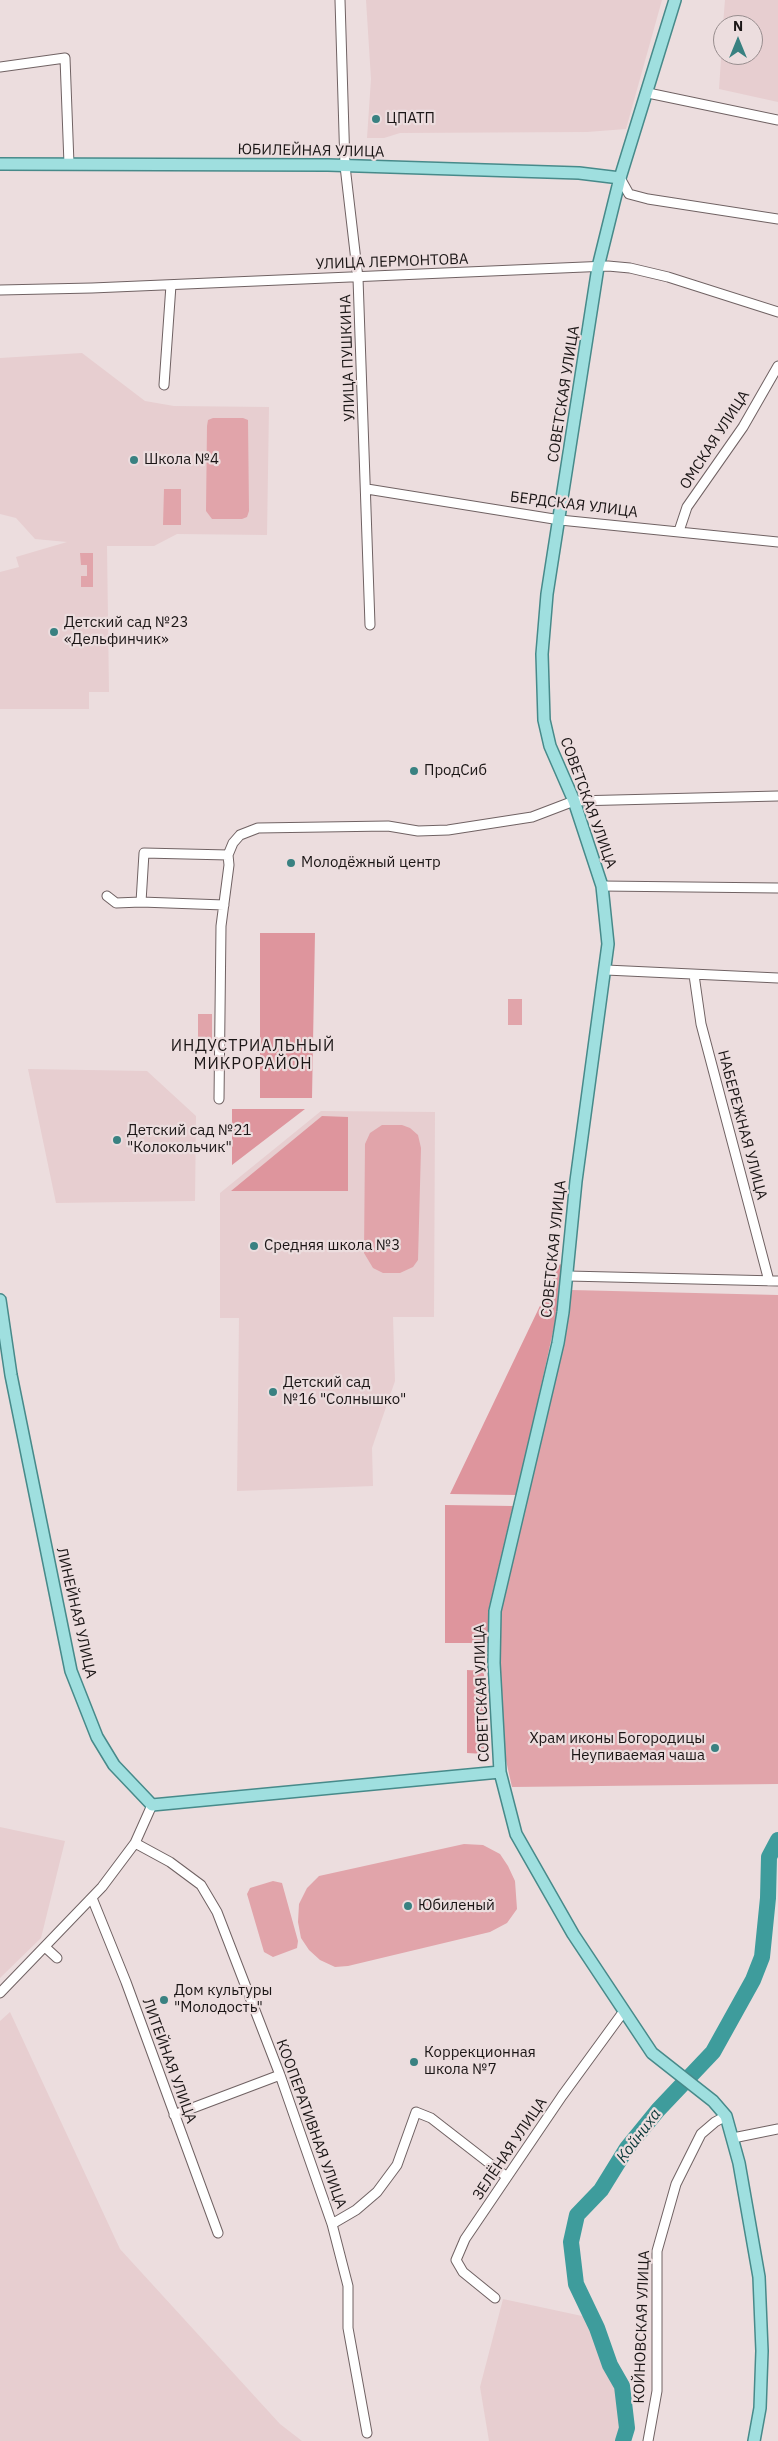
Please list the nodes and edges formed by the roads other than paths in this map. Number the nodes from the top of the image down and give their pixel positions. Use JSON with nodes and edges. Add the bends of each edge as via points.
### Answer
{"nodes":[{"id":1,"x":340,"y":0,"type":"edge"},
{"id":2,"x":675,"y":0,"type":"edge"},
{"id":3,"x":0,"y":67,"type":"edge"},
{"id":4,"x":648,"y":93,"type":"junction"},
{"id":5,"x":778,"y":120,"type":"edge"},
{"id":6,"x":0,"y":164,"type":"edge"},
{"id":7,"x":69,"y":164,"type":"junction"},
{"id":8,"x":345,"y":166,"type":"junction"},
{"id":9,"x":620,"y":178,"type":"junction"},
{"id":10,"x":778,"y":220,"type":"edge"},
{"id":11,"x":598,"y":267,"type":"junction"},
{"id":12,"x":358,"y":278,"type":"junction"},
{"id":13,"x":171,"y":284,"type":"junction"},
{"id":14,"x":0,"y":290,"type":"edge"},
{"id":15,"x":778,"y":312,"type":"edge"},
{"id":16,"x":778,"y":366,"type":"edge"},
{"id":17,"x":164,"y":385,"type":"dead end"},
{"id":18,"x":367,"y":489,"type":"junction"},
{"id":19,"x":560,"y":520,"type":"junction"},
{"id":20,"x":679,"y":531,"type":"junction"},
{"id":21,"x":778,"y":542,"type":"edge"},
{"id":22,"x":370,"y":625,"type":"dead end"},
{"id":23,"x":778,"y":796,"type":"edge"},
{"id":24,"x":574,"y":801,"type":"junction"},
{"id":25,"x":228,"y":855,"type":"junction"},
{"id":26,"x":602,"y":886,"type":"junction"},
{"id":27,"x":778,"y":888,"type":"edge"},
{"id":28,"x":107,"y":896,"type":"dead end"},
{"id":29,"x":142,"y":902,"type":"junction"},
{"id":30,"x":224,"y":905,"type":"junction"},
{"id":31,"x":606,"y":970,"type":"junction"},
{"id":32,"x":694,"y":975,"type":"junction"},
{"id":33,"x":778,"y":978,"type":"edge"},
{"id":34,"x":220,"y":1098,"type":"dead end"},
{"id":35,"x":568,"y":1276,"type":"junction"},
{"id":36,"x":774,"y":1281,"type":"edge"},
{"id":37,"x":0,"y":1300,"type":"edge"},
{"id":38,"x":500,"y":1772,"type":"junction"},
{"id":39,"x":152,"y":1805,"type":"junction"},
{"id":40,"x":135,"y":1843,"type":"junction"},
{"id":41,"x":92,"y":1898,"type":"junction"},
{"id":42,"x":45,"y":1948,"type":"junction"},
{"id":43,"x":57,"y":1958,"type":"dead end"},
{"id":44,"x":0,"y":1993,"type":"edge"},
{"id":45,"x":624,"y":2010,"type":"junction"},
{"id":46,"x":280,"y":2075,"type":"junction"},
{"id":47,"x":174,"y":2115,"type":"junction"},
{"id":48,"x":726,"y":2116,"type":"junction"},
{"id":49,"x":778,"y":2129,"type":"edge"},
{"id":50,"x":733,"y":2138,"type":"junction"},
{"id":51,"x":507,"y":2177,"type":"junction"},
{"id":52,"x":332,"y":2224,"type":"junction"},
{"id":53,"x":218,"y":2233,"type":"dead end"},
{"id":54,"x":496,"y":2298,"type":"dead end"},
{"id":55,"x":367,"y":2433,"type":"dead end"},
{"id":56,"x":648,"y":2441,"type":"edge"},
{"id":57,"x":754,"y":2441,"type":"edge"}],
"edges":[{"from":1,"to":8,"type":"street","name":"УЛИЦА ПУШКИНА"},
{"from":2,"to":4,"type":"main road","name":"СОВЕТСКАЯ УЛИЦА"},
{"from":3,"to":7,"type":"street","via":[[65,58]]},
{"from":4,"to":5,"type":"street"},
{"from":4,"to":9,"type":"main road","name":"СОВЕТСКАЯ УЛИЦА"},
{"from":6,"to":7,"type":"main road","name":"ЮБИЛЕЙНАЯ УЛИЦА"},
{"from":7,"to":8,"type":"main road","name":"ЮБИЛЕЙНАЯ УЛИЦА"},
{"from":8,"to":9,"type":"main road","name":"ЮБИЛЕЙНАЯ УЛИЦА","via":[[579,173]]},
{"from":8,"to":12,"type":"street","name":"УЛИЦА ПУШКИНА"},
{"from":9,"to":10,"type":"street","via":[[629,194]]},
{"from":9,"to":11,"type":"main road","name":"СОВЕТСКАЯ УЛИЦА"},
{"from":11,"to":12,"type":"street","name":"УЛИЦА ЛЕРМОНТОВА"},
{"from":11,"to":15,"type":"street","name":"УЛИЦА ЛЕРМОНТОВА","via":[[630,268],[668,277]]},
{"from":11,"to":19,"type":"main road","name":"СОВЕТСКАЯ УЛИЦА"},
{"from":12,"to":13,"type":"street","name":"УЛИЦА ЛЕРМОНТОВА"},
{"from":12,"to":18,"type":"street","name":"УЛИЦА ПУШКИНА"},
{"from":13,"to":14,"type":"street","name":"УЛИЦА ЛЕРМОНТОВА"},
{"from":13,"to":17,"type":"street"},
{"from":16,"to":20,"type":"street","name":"ОМСКАЯ УЛИЦА","via":[[743,427],[687,507]]},
{"from":18,"to":19,"type":"street","name":"БЕРДСКАЯ УЛИЦА"},
{"from":18,"to":22,"type":"street","name":"УЛИЦА ПУШКИНА"},
{"from":19,"to":20,"type":"street","name":"БЕРДСКАЯ УЛИЦА"},
{"from":19,"to":24,"type":"main road","name":"СОВЕТСКАЯ УЛИЦА","via":[[547,594],[542,654],[543,711],[550,746]]},
{"from":20,"to":21,"type":"street","name":"БЕРДСКАЯ УЛИЦА"},
{"from":23,"to":24,"type":"street"},
{"from":24,"to":25,"type":"street","via":[[532,817],[448,830],[418,831],[388,826],[258,828],[240,835]]},
{"from":24,"to":26,"type":"main road","name":"СОВЕТСКАЯ УЛИЦА"},
{"from":25,"to":29,"type":"street","via":[[144,853]]},
{"from":25,"to":30,"type":"street"},
{"from":26,"to":27,"type":"street"},
{"from":26,"to":31,"type":"main road","name":"СОВЕТСКАЯ УЛИЦА","via":[[607,928]]},
{"from":28,"to":29,"type":"street","via":[[116,903]]},
{"from":29,"to":30,"type":"street"},
{"from":30,"to":34,"type":"street","via":[[221,926]]},
{"from":31,"to":32,"type":"street"},
{"from":31,"to":35,"type":"main road","name":"СОВЕТСКАЯ УЛИЦА","via":[[574,1199]]},
{"from":32,"to":33,"type":"street"},
{"from":32,"to":36,"type":"street","name":"НАБЕРЕЖНАЯ УЛИЦА","via":[[701,1024]]},
{"from":35,"to":36,"type":"street","name":"НАБЕРЕЖНАЯ УЛИЦА"},
{"from":35,"to":38,"type":"main road","name":"СОВЕТСКАЯ УЛИЦА","via":[[558,1343],[495,1611],[494,1672]]},
{"from":37,"to":39,"type":"main road","name":"ЛИНЕЙНАЯ УЛИЦА","via":[[13,1384],[71,1671],[101,1744],[114,1765]]},
{"from":38,"to":39,"type":"main road"},
{"from":38,"to":45,"type":"main road","name":"СОВЕТСКАЯ УЛИЦА","via":[[516,1834],[573,1934]]},
{"from":39,"to":40,"type":"street"},
{"from":40,"to":41,"type":"street"},
{"from":40,"to":46,"type":"street","name":"КООПЕРАТИВНАЯ УЛИЦА","via":[[170,1862],[201,1885],[217,1912]]},
{"from":41,"to":42,"type":"street"},
{"from":41,"to":47,"type":"street","name":"ЛИТЕЙНАЯ УЛИЦА"},
{"from":42,"to":43,"type":"street"},
{"from":42,"to":44,"type":"street"},
{"from":45,"to":48,"type":"main road","name":"СОВЕТСКАЯ УЛИЦА","via":[[652,2053],[713,2101]]},
{"from":45,"to":51,"type":"street","name":"ЗЕЛЁНАЯ УЛИЦА"},
{"from":46,"to":47,"type":"street"},
{"from":46,"to":52,"type":"street","name":"КООПЕРАТИВНАЯ УЛИЦА"},
{"from":47,"to":53,"type":"street","name":"ЛИТЕЙНАЯ УЛИЦА"},
{"from":48,"to":50,"type":"main road","name":"СОВЕТСКАЯ УЛИЦА"},
{"from":48,"to":56,"type":"street","name":"КОЙНОВСКАЯ УЛИЦА","via":[[701,2134],[676,2184],[657,2251],[657,2391]]},
{"from":49,"to":50,"type":"street"},
{"from":50,"to":57,"type":"main road","name":"СОВЕТСКАЯ УЛИЦА","via":[[759,2277],[762,2351],[760,2408]]},
{"from":51,"to":52,"type":"street","name":"КООПЕРАТИВНАЯ УЛИЦА","via":[[431,2118],[416,2112],[397,2165],[377,2192]]},
{"from":51,"to":54,"type":"street","name":"ЗЕЛЁНАЯ УЛИЦА","via":[[465,2239],[456,2260],[463,2272]]},
{"from":52,"to":55,"type":"street","name":"КООПЕРАТИВНАЯ УЛИЦА","via":[[348,2286],[348,2328]]}]}
